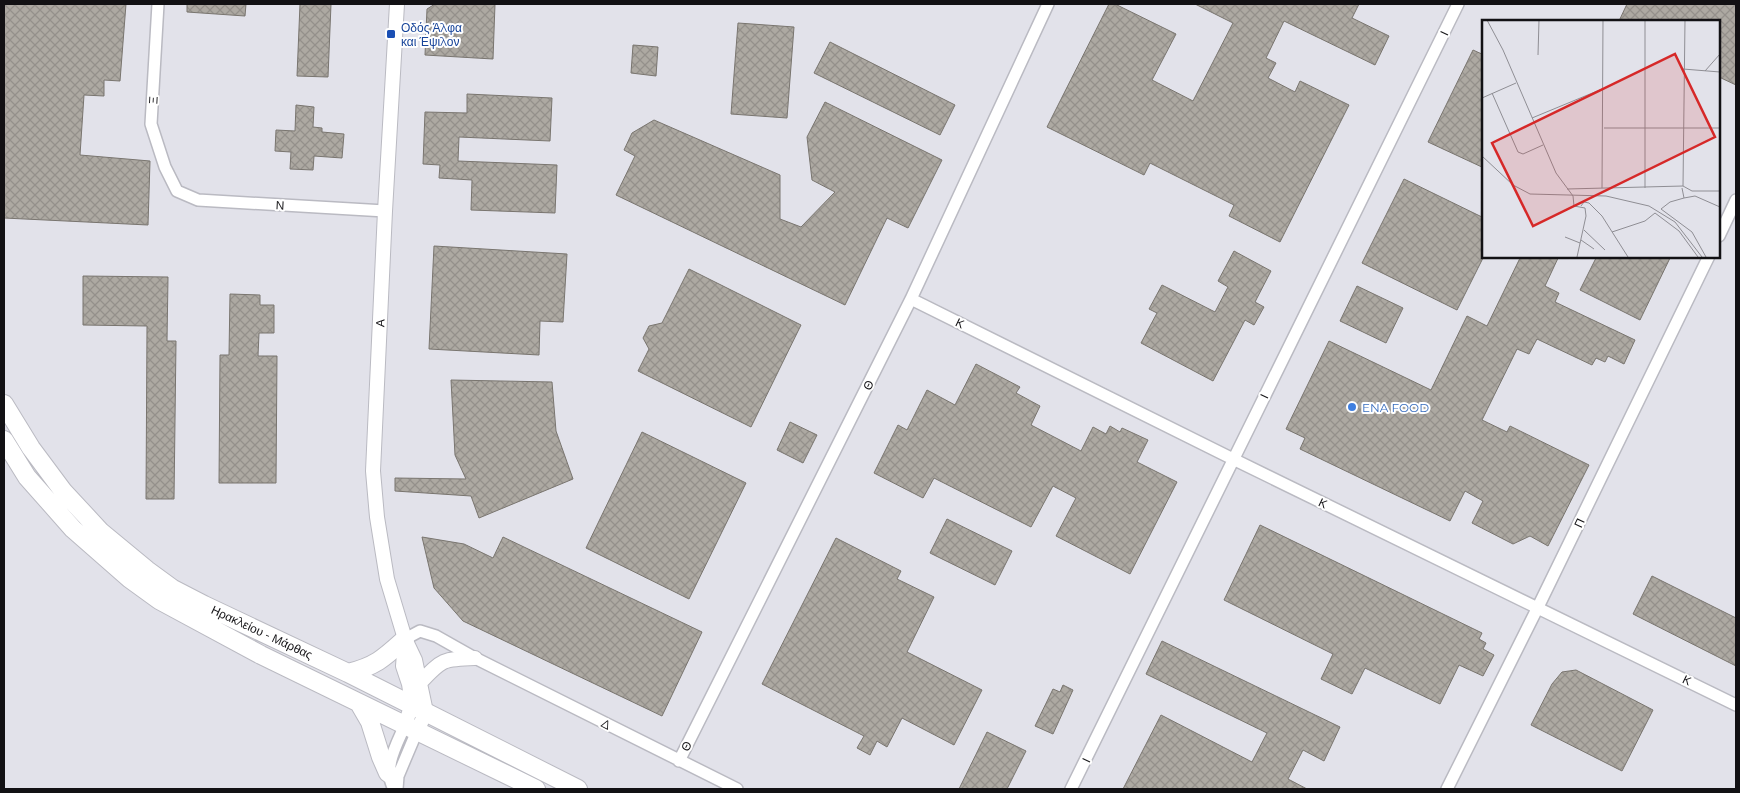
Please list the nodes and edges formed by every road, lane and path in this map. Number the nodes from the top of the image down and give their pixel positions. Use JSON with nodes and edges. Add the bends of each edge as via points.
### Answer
{"nodes":[{"id":1,"x":158,"y":4,"type":"edge"},
{"id":2,"x":397,"y":4,"type":"edge"},
{"id":3,"x":1048,"y":4,"type":"edge"},
{"id":4,"x":1458,"y":4,"type":"edge"},
{"id":5,"x":177,"y":191,"type":"joint"},
{"id":6,"x":1736,"y":200,"type":"edge"},
{"id":7,"x":385,"y":211,"type":"junction"},
{"id":8,"x":1720,"y":234,"type":"edge"},
{"id":9,"x":1708,"y":258,"type":"edge"},
{"id":10,"x":911,"y":299,"type":"junction"},
{"id":11,"x":4,"y":404,"type":"edge"},
{"id":12,"x":4,"y":440,"type":"edge"},
{"id":13,"x":1233,"y":459,"type":"junction"},
{"id":14,"x":1538,"y":607,"type":"junction"},
{"id":15,"x":405,"y":639,"type":"junction"},
{"id":16,"x":475,"y":658,"type":"junction"},
{"id":17,"x":348,"y":673,"type":"junction"},
{"id":18,"x":420,"y":683,"type":"junction"},
{"id":19,"x":359,"y":702,"type":"junction"},
{"id":20,"x":1736,"y":705,"type":"edge"},
{"id":21,"x":419,"y":708,"type":"junction"},
{"id":22,"x":411,"y":728,"type":"junction"},
{"id":23,"x":678,"y":761,"type":"junction"},
{"id":24,"x":393,"y":784,"type":"edge"},
{"id":25,"x":536,"y":789,"type":"edge"},
{"id":26,"x":578,"y":789,"type":"edge"},
{"id":27,"x":737,"y":789,"type":"edge"},
{"id":28,"x":1071,"y":789,"type":"edge"},
{"id":29,"x":1447,"y":789,"type":"edge"}],
"edges":[{"from":1,"to":5,"type":"street","name":"Ξ","via":[[151,124],[165,167]]},
{"from":2,"to":7,"type":"street","name":"Α"},
{"from":3,"to":10,"type":"street","name":"Θ"},
{"from":4,"to":13,"type":"street","name":"Ι"},
{"from":5,"to":7,"type":"street","name":"Ν","via":[[198,200]]},
{"from":6,"to":8,"type":"street"},
{"from":7,"to":15,"type":"street","name":"Α","via":[[373,472],[387,579]]},
{"from":9,"to":14,"type":"street","name":"Π"},
{"from":10,"to":13,"type":"street","name":"Κ"},
{"from":10,"to":23,"type":"street","name":"Θ"},
{"from":11,"to":17,"type":"main road","name":"Ηρακλείου - Μάρθας","via":[[63,491],[101,532],[146,570],[204,605]]},
{"from":12,"to":19,"type":"main road","name":"Ηρακλείου - Μάρθας","via":[[27,477],[74,529],[130,579],[190,617]]},
{"from":13,"to":14,"type":"street","name":"Κ"},
{"from":13,"to":28,"type":"street","name":"Ι"},
{"from":14,"to":20,"type":"street","name":"Κ"},
{"from":14,"to":29,"type":"street","name":"Π"},
{"from":15,"to":16,"type":"street","name":"Δ","via":[[420,631],[436,636]]},
{"from":15,"to":17,"type":"main road","via":[[368,668]]},
{"from":15,"to":18,"type":"street","name":"Α","via":[[415,660]]},
{"from":15,"to":21,"type":"street","name":"Α","via":[[403,666]]},
{"from":16,"to":18,"type":"street","via":[[449,659],[438,664]]},
{"from":16,"to":23,"type":"street","name":"Δ"},
{"from":17,"to":21,"type":"main road","name":"Ηρακλείου - Μάρθας"},
{"from":18,"to":21,"type":"street","name":"Α"},
{"from":19,"to":22,"type":"main road","name":"Ηρακλείου - Μάρθας"},
{"from":19,"to":24,"type":"main road","via":[[370,722]]},
{"from":21,"to":22,"type":"street"},
{"from":21,"to":26,"type":"main road","name":"Ηρακλείου - Μάρθας"},
{"from":22,"to":24,"type":"street"},
{"from":22,"to":24,"type":"street","via":[[394,751]]},
{"from":22,"to":25,"type":"main road","name":"Ηρακλείου - Μάρθας"},
{"from":23,"to":27,"type":"street","name":"Δ"}]}
